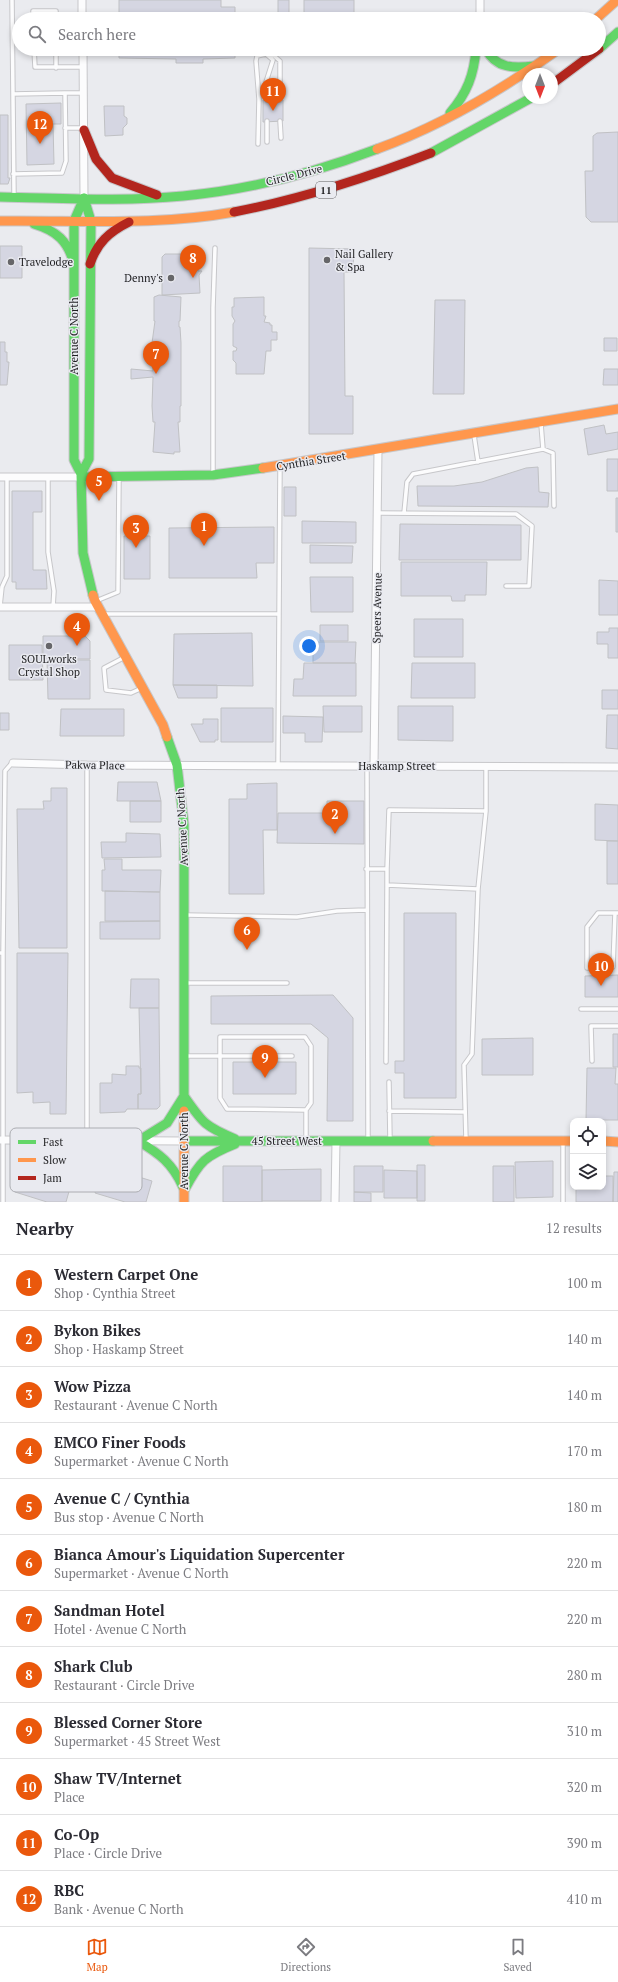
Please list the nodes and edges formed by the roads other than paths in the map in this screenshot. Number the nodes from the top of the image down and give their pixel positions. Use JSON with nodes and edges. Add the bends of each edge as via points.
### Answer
{"nodes":[{"id":1,"x":12,"y":0,"type":"edge"},
{"id":2,"x":82,"y":0,"type":"edge"},
{"id":3,"x":480,"y":0,"type":"edge"},
{"id":4,"x":617,"y":0,"type":"edge"},
{"id":5,"x":12,"y":12,"type":"edge"},
{"id":6,"x":33,"y":12,"type":"edge"},
{"id":7,"x":56,"y":12,"type":"edge"},
{"id":8,"x":82,"y":12,"type":"edge"},
{"id":9,"x":480,"y":12,"type":"edge"},
{"id":10,"x":604,"y":12,"type":"edge"},
{"id":11,"x":618,"y":32,"type":"edge"},
{"id":12,"x":606,"y":43,"type":"edge"},
{"id":13,"x":13,"y":56,"type":"edge"},
{"id":14,"x":34,"y":56,"type":"edge"},
{"id":15,"x":56,"y":56,"type":"edge"},
{"id":16,"x":83,"y":56,"type":"edge"},
{"id":17,"x":257,"y":56,"type":"edge"},
{"id":18,"x":270,"y":56,"type":"edge"},
{"id":19,"x":274,"y":56,"type":"edge"},
{"id":20,"x":475,"y":56,"type":"edge"},
{"id":21,"x":490,"y":56,"type":"edge"},
{"id":22,"x":550,"y":56,"type":"edge"},
{"id":23,"x":590,"y":56,"type":"edge"},
{"id":24,"x":536,"y":66,"type":"junction"},
{"id":25,"x":56,"y":68,"type":"junction"},
{"id":26,"x":83,"y":68,"type":"junction"},
{"id":27,"x":558,"y":80,"type":"edge"},
{"id":28,"x":65,"y":93,"type":"junction"},
{"id":29,"x":84,"y":93,"type":"junction"},
{"id":30,"x":13,"y":94,"type":"junction"},
{"id":31,"x":267,"y":100,"type":"dead end"},
{"id":32,"x":280,"y":100,"type":"dead end"},
{"id":33,"x":522,"y":103,"type":"edge"},
{"id":34,"x":444,"y":120,"type":"junction"},
{"id":35,"x":267,"y":121,"type":"dead end"},
{"id":36,"x":280,"y":121,"type":"dead end"},
{"id":37,"x":65,"y":128,"type":"junction"},
{"id":38,"x":84,"y":129,"type":"junction"},
{"id":39,"x":281,"y":138,"type":"dead end"},
{"id":40,"x":267,"y":142,"type":"dead end"},
{"id":41,"x":258,"y":144,"type":"dead end"},
{"id":42,"x":13,"y":174,"type":"junction"},
{"id":43,"x":0,"y":197,"type":"edge"},
{"id":44,"x":163,"y":197,"type":"junction"},
{"id":45,"x":14,"y":198,"type":"junction"},
{"id":46,"x":84,"y":198,"type":"junction"},
{"id":47,"x":0,"y":221,"type":"edge"},
{"id":48,"x":20,"y":221,"type":"junction"},
{"id":49,"x":74,"y":221,"type":"junction"},
{"id":50,"x":91,"y":221,"type":"junction"},
{"id":51,"x":132,"y":221,"type":"junction"},
{"id":52,"x":215,"y":248,"type":"dead end"},
{"id":53,"x":74,"y":264,"type":"junction"},
{"id":54,"x":90,"y":264,"type":"junction"},
{"id":55,"x":74,"y":390,"type":"junction"},
{"id":56,"x":89,"y":390,"type":"junction"},
{"id":57,"x":618,"y":409,"type":"edge"},
{"id":58,"x":540,"y":423,"type":"junction"},
{"id":59,"x":474,"y":434,"type":"junction"},
{"id":60,"x":543,"y":449,"type":"junction"},
{"id":61,"x":378,"y":450,"type":"junction"},
{"id":62,"x":478,"y":462,"type":"junction"},
{"id":63,"x":280,"y":466,"type":"junction"},
{"id":64,"x":213,"y":475,"type":"junction"},
{"id":65,"x":81,"y":476,"type":"junction"},
{"id":66,"x":3,"y":477,"type":"edge"},
{"id":67,"x":48,"y":477,"type":"junction"},
{"id":68,"x":119,"y":477,"type":"junction"},
{"id":69,"x":554,"y":506,"type":"dead end"},
{"id":70,"x":378,"y":513,"type":"junction"},
{"id":71,"x":404,"y":513,"type":"junction"},
{"id":72,"x":506,"y":586,"type":"dead end"},
{"id":73,"x":0,"y":607,"type":"edge"},
{"id":74,"x":53,"y":607,"type":"junction"},
{"id":75,"x":98,"y":607,"type":"junction"},
{"id":76,"x":279,"y":614,"type":"junction"},
{"id":77,"x":126,"y":657,"type":"junction"},
{"id":78,"x":143,"y":687,"type":"junction"},
{"id":79,"x":13,"y":763,"type":"joint"},
{"id":80,"x":87,"y":765,"type":"junction"},
{"id":81,"x":176,"y":765,"type":"junction"},
{"id":82,"x":278,"y":765,"type":"junction"},
{"id":83,"x":371,"y":766,"type":"junction"},
{"id":84,"x":486,"y":767,"type":"junction"},
{"id":85,"x":618,"y":767,"type":"edge"},
{"id":86,"x":2,"y":789,"type":"edge"},
{"id":87,"x":486,"y":811,"type":"junction"},
{"id":88,"x":366,"y":869,"type":"junction"},
{"id":89,"x":387,"y":869,"type":"junction"},
{"id":90,"x":2,"y":870,"type":"edge"},
{"id":91,"x":387,"y":885,"type":"junction"},
{"id":92,"x":478,"y":889,"type":"junction"},
{"id":93,"x":366,"y":910,"type":"junction"},
{"id":94,"x":616,"y":913,"type":"edge"},
{"id":95,"x":184,"y":915,"type":"junction"},
{"id":96,"x":2,"y":953,"type":"edge"},
{"id":97,"x":184,"y":983,"type":"junction"},
{"id":98,"x":287,"y":983,"type":"dead end"},
{"id":99,"x":581,"y":1009,"type":"dead end"},
{"id":100,"x":618,"y":1009,"type":"edge"},
{"id":101,"x":618,"y":1026,"type":"edge"},
{"id":102,"x":185,"y":1056,"type":"junction"},
{"id":103,"x":219,"y":1056,"type":"junction"},
{"id":104,"x":292,"y":1056,"type":"dead end"},
{"id":105,"x":592,"y":1061,"type":"dead end"},
{"id":106,"x":386,"y":1062,"type":"dead end"},
{"id":107,"x":388,"y":1082,"type":"dead end"},
{"id":108,"x":184,"y":1096,"type":"junction"},
{"id":109,"x":306,"y":1110,"type":"junction"},
{"id":110,"x":389,"y":1111,"type":"junction"},
{"id":111,"x":465,"y":1112,"type":"junction"},
{"id":112,"x":87,"y":1128,"type":"edge"},
{"id":113,"x":142,"y":1139,"type":"edge"},
{"id":114,"x":2,"y":1140,"type":"edge"},
{"id":115,"x":142,"y":1141,"type":"edge"},
{"id":116,"x":185,"y":1141,"type":"junction"},
{"id":117,"x":241,"y":1141,"type":"junction"},
{"id":118,"x":306,"y":1141,"type":"junction"},
{"id":119,"x":336,"y":1141,"type":"junction"},
{"id":120,"x":390,"y":1141,"type":"junction"},
{"id":121,"x":466,"y":1141,"type":"junction"},
{"id":122,"x":563,"y":1141,"type":"junction"},
{"id":123,"x":570,"y":1141,"type":"edge"},
{"id":124,"x":368,"y":1142,"type":"junction"},
{"id":125,"x":606,"y":1142,"type":"edge"},
{"id":126,"x":618,"y":1142,"type":"edge"},
{"id":127,"x":142,"y":1143,"type":"edge"},
{"id":128,"x":184,"y":1191,"type":"junction"},
{"id":129,"x":3,"y":1202,"type":"edge"},
{"id":130,"x":184,"y":1202,"type":"edge"},
{"id":131,"x":335,"y":1202,"type":"edge"},
{"id":132,"x":563,"y":1202,"type":"edge"}],
"edges":[{"from":1,"to":5,"type":"lane"},
{"from":2,"to":8,"type":"street"},
{"from":3,"to":9,"type":"street"},
{"from":4,"to":10,"type":"main road"},
{"from":6,"to":7,"type":"lane"},
{"from":11,"to":12,"type":"main road"},
{"from":13,"to":30,"type":"lane"},
{"from":14,"to":25,"type":"lane","via":[[35,68]]},
{"from":15,"to":25,"type":"lane"},
{"from":16,"to":26,"type":"street","name":"Avenue C North"},
{"from":17,"to":41,"type":"lane"},
{"from":18,"to":31,"type":"lane","via":[[273,60],[266,82]]},
{"from":19,"to":32,"type":"lane","via":[[280,61]]},
{"from":20,"to":34,"type":"main road","via":[[469,88]]},
{"from":21,"to":24,"type":"main road","via":[[502,66]]},
{"from":22,"to":24,"type":"main road","name":"Circle Drive","number":"11"},
{"from":23,"to":27,"type":"main road"},
{"from":24,"to":34,"type":"main road","name":"Circle Drive","number":"11"},
{"from":25,"to":26,"type":"lane"},
{"from":26,"to":29,"type":"street","name":"Avenue C North"},
{"from":28,"to":29,"type":"lane"},
{"from":28,"to":30,"type":"lane"},
{"from":28,"to":37,"type":"lane"},
{"from":29,"to":38,"type":"street","name":"Avenue C North"},
{"from":30,"to":42,"type":"lane"},
{"from":33,"to":51,"type":"main road","name":"Circle Drive","number":"11","via":[[439,150],[319,193],[210,216]]},
{"from":34,"to":44,"type":"main road","name":"Circle Drive","number":"11","via":[[375,151],[317,170],[229,190]]},
{"from":35,"to":40,"type":"lane"},
{"from":36,"to":39,"type":"lane"},
{"from":37,"to":38,"type":"lane"},
{"from":37,"to":42,"type":"lane","via":[[66,161],[62,173]]},
{"from":38,"to":44,"type":"main road","via":[[96,159],[112,178]]},
{"from":38,"to":46,"type":"street","name":"Avenue C North"},
{"from":42,"to":45,"type":"lane"},
{"from":43,"to":45,"type":"main road","name":"Circle Drive","number":"11"},
{"from":44,"to":46,"type":"main road","name":"Circle Drive","number":"11"},
{"from":45,"to":46,"type":"main road","name":"Circle Drive","number":"11"},
{"from":46,"to":49,"type":"main road","name":"Avenue C North"},
{"from":46,"to":50,"type":"main road","name":"Avenue C North"},
{"from":47,"to":48,"type":"main road","name":"Circle Drive","number":"11"},
{"from":48,"to":49,"type":"main road","name":"Circle Drive","number":"11"},
{"from":48,"to":53,"type":"main road","via":[[48,228],[64,239],[71,251]]},
{"from":49,"to":50,"type":"main road","name":"Circle Drive","number":"11"},
{"from":49,"to":53,"type":"main road","name":"Avenue C North"},
{"from":50,"to":51,"type":"main road","name":"Circle Drive","number":"11"},
{"from":50,"to":54,"type":"main road","name":"Avenue C North"},
{"from":51,"to":54,"type":"main road","via":[[105,235]]},
{"from":52,"to":64,"type":"lane"},
{"from":53,"to":55,"type":"main road","name":"Avenue C North"},
{"from":54,"to":56,"type":"main road","name":"Avenue C North"},
{"from":55,"to":56,"type":"street"},
{"from":55,"to":65,"type":"main road","name":"Avenue C North","via":[[74,460]]},
{"from":56,"to":65,"type":"main road","name":"Avenue C North","via":[[89,459]]},
{"from":57,"to":58,"type":"main road","name":"Cynthia Street"},
{"from":58,"to":59,"type":"main road","name":"Cynthia Street"},
{"from":58,"to":60,"type":"lane"},
{"from":59,"to":61,"type":"main road","name":"Cynthia Street"},
{"from":59,"to":62,"type":"lane"},
{"from":60,"to":62,"type":"lane"},
{"from":60,"to":69,"type":"lane","via":[[553,453]]},
{"from":61,"to":63,"type":"main road","name":"Cynthia Street"},
{"from":61,"to":70,"type":"street","name":"Speers Avenue"},
{"from":62,"to":71,"type":"lane","via":[[413,474],[407,482]]},
{"from":63,"to":64,"type":"main road","name":"Cynthia Street"},
{"from":63,"to":76,"type":"lane"},
{"from":64,"to":68,"type":"main road","name":"Cynthia Street"},
{"from":65,"to":67,"type":"street","name":"Cynthia Street"},
{"from":65,"to":68,"type":"main road","name":"Cynthia Street"},
{"from":65,"to":75,"type":"main road","name":"Avenue C North","via":[[83,553]]},
{"from":66,"to":67,"type":"street","name":"Cynthia Street"},
{"from":66,"to":73,"type":"lane","via":[[7,576],[2,587]]},
{"from":67,"to":74,"type":"lane","via":[[48,552],[54,591]]},
{"from":68,"to":75,"type":"lane","via":[[118,592]]},
{"from":70,"to":71,"type":"lane"},
{"from":70,"to":83,"type":"street","name":"Speers Avenue"},
{"from":71,"to":72,"type":"lane","via":[[516,514],[532,526],[529,586]]},
{"from":73,"to":74,"type":"street"},
{"from":74,"to":75,"type":"street"},
{"from":75,"to":76,"type":"lane"},
{"from":75,"to":77,"type":"main road","name":"Avenue C North"},
{"from":76,"to":82,"type":"lane"},
{"from":77,"to":78,"type":"main road","name":"Avenue C North"},
{"from":77,"to":78,"type":"lane","via":[[104,668],[106,690],[131,693]]},
{"from":78,"to":81,"type":"main road","name":"Avenue C North","via":[[163,725]]},
{"from":79,"to":80,"type":"street","name":"Pakwa Place"},
{"from":79,"to":86,"type":"lane","via":[[5,771]]},
{"from":80,"to":81,"type":"street","name":"Pakwa Place"},
{"from":80,"to":112,"type":"lane"},
{"from":81,"to":82,"type":"street","name":"Haskamp Street"},
{"from":81,"to":95,"type":"main road","name":"Avenue C North","via":[[184,826]]},
{"from":82,"to":83,"type":"street","name":"Haskamp Street"},
{"from":83,"to":84,"type":"street","name":"Haskamp Street"},
{"from":83,"to":88,"type":"lane"},
{"from":84,"to":85,"type":"street","name":"Haskamp Street"},
{"from":84,"to":87,"type":"lane"},
{"from":86,"to":90,"type":"lane"},
{"from":87,"to":89,"type":"lane","via":[[389,810]]},
{"from":87,"to":92,"type":"lane"},
{"from":88,"to":89,"type":"lane"},
{"from":88,"to":93,"type":"lane"},
{"from":89,"to":91,"type":"lane"},
{"from":90,"to":96,"type":"lane"},
{"from":91,"to":92,"type":"lane"},
{"from":91,"to":106,"type":"lane"},
{"from":92,"to":111,"type":"lane","via":[[472,1054],[464,1065]]},
{"from":93,"to":95,"type":"lane","via":[[297,917]]},
{"from":93,"to":124,"type":"lane"},
{"from":94,"to":94,"type":"lane","via":[[598,913],[587,926],[587,968],[613,967]]},
{"from":95,"to":97,"type":"main road","name":"Avenue C North"},
{"from":96,"to":114,"type":"lane"},
{"from":97,"to":98,"type":"lane"},
{"from":97,"to":102,"type":"main road","name":"Avenue C North"},
{"from":99,"to":100,"type":"lane"},
{"from":101,"to":105,"type":"lane","via":[[591,1026]]},
{"from":102,"to":103,"type":"lane"},
{"from":102,"to":108,"type":"main road","name":"Avenue C North"},
{"from":103,"to":104,"type":"lane"},
{"from":103,"to":109,"type":"lane","via":[[220,1098],[227,1109]]},
{"from":103,"to":109,"type":"lane","via":[[220,1037],[305,1037],[311,1046],[311,1103]]},
{"from":107,"to":110,"type":"lane"},
{"from":108,"to":113,"type":"main road","via":[[170,1119]]},
{"from":108,"to":116,"type":"main road","name":"Avenue C North"},
{"from":108,"to":117,"type":"main road","via":[[211,1130]]},
{"from":109,"to":118,"type":"lane"},
{"from":110,"to":111,"type":"lane"},
{"from":110,"to":120,"type":"lane"},
{"from":111,"to":121,"type":"lane"},
{"from":114,"to":129,"type":"lane"},
{"from":115,"to":116,"type":"street","name":"45 Street West"},
{"from":116,"to":117,"type":"main road","name":"45 Street West"},
{"from":116,"to":128,"type":"main road","name":"Avenue C North"},
{"from":117,"to":118,"type":"main road","name":"45 Street West"},
{"from":117,"to":128,"type":"main road","via":[[203,1159]]},
{"from":118,"to":119,"type":"main road","name":"45 Street West"},
{"from":119,"to":124,"type":"main road","name":"45 Street West"},
{"from":119,"to":131,"type":"street"},
{"from":120,"to":121,"type":"main road","name":"45 Street West"},
{"from":120,"to":124,"type":"main road","name":"45 Street West"},
{"from":121,"to":122,"type":"main road","name":"45 Street West"},
{"from":122,"to":123,"type":"main road","name":"45 Street West"},
{"from":122,"to":132,"type":"lane"},
{"from":125,"to":126,"type":"main road"},
{"from":127,"to":128,"type":"main road","via":[[167,1158],[177,1172]]},
{"from":128,"to":130,"type":"main road","name":"Avenue C North"}]}
